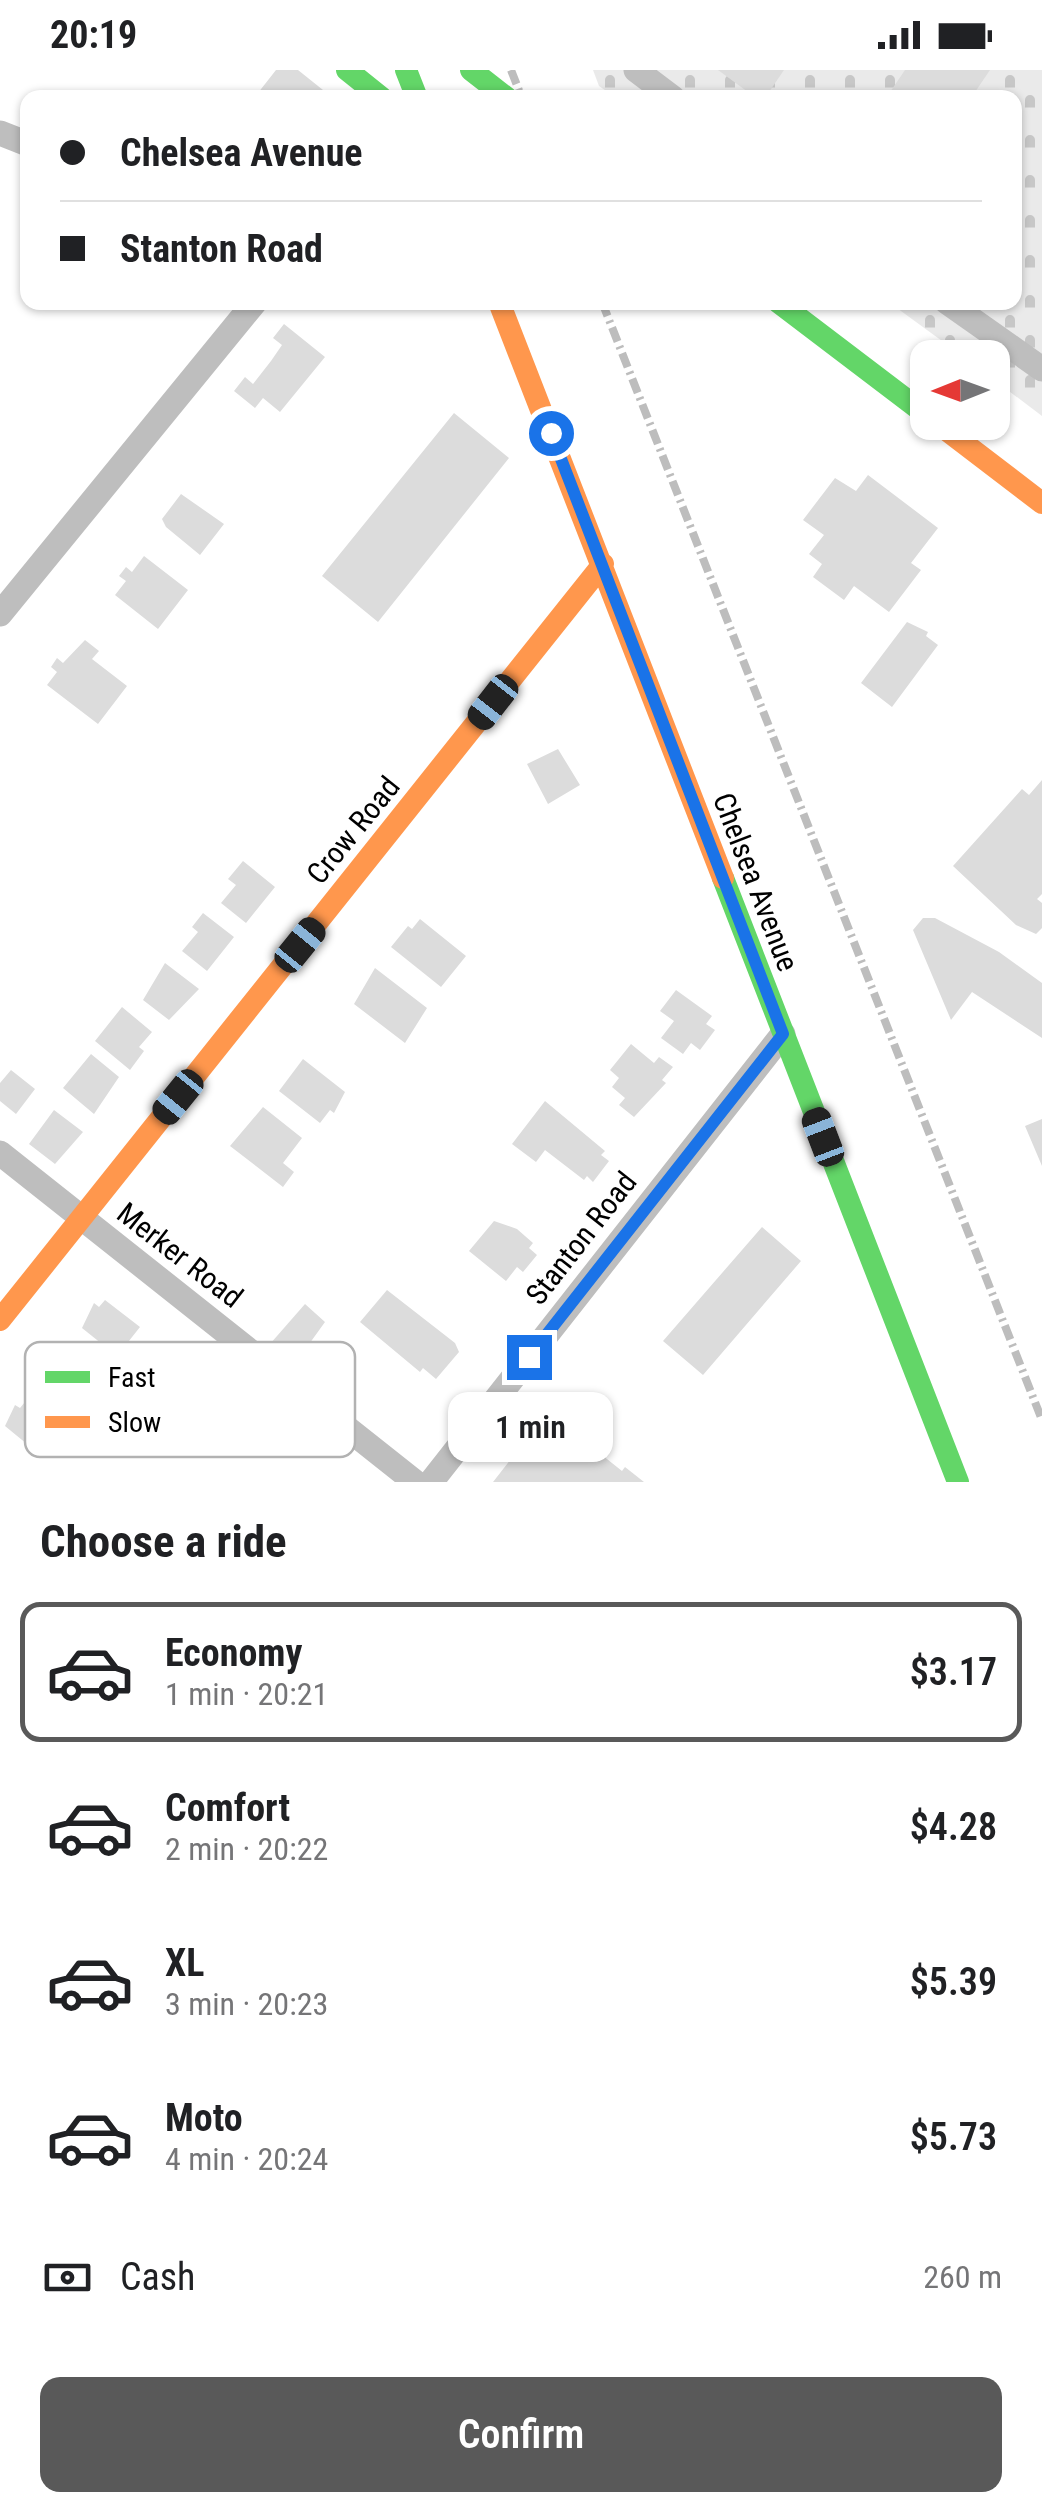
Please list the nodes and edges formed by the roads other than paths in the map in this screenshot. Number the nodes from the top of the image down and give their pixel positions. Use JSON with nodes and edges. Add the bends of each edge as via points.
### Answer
{"nodes":[{"id":1,"x":347,"y":70,"type":"edge"},
{"id":2,"x":471,"y":70,"type":"edge"},
{"id":3,"x":636,"y":70,"type":"edge"},
{"id":4,"x":372,"y":90,"type":"edge"},
{"id":5,"x":497,"y":90,"type":"edge"},
{"id":6,"x":662,"y":90,"type":"edge"},
{"id":7,"x":248,"y":310,"type":"edge"},
{"id":8,"x":502,"y":310,"type":"edge"},
{"id":9,"x":789,"y":310,"type":"edge"},
{"id":10,"x":958,"y":310,"type":"edge"},
{"id":11,"x":1041,"y":372,"type":"edge"},
{"id":12,"x":910,"y":402,"type":"edge"},
{"id":13,"x":960,"y":440,"type":"edge"},
{"id":14,"x":1042,"y":502,"type":"edge"},
{"id":15,"x":603,"y":564,"type":"junction"},
{"id":16,"x":0,"y":614,"type":"edge"},
{"id":17,"x":783,"y":1034,"type":"junction"},
{"id":18,"x":0,"y":1153,"type":"edge"},
{"id":19,"x":82,"y":1218,"type":"junction"},
{"id":20,"x":0,"y":1320,"type":"edge"},
{"id":21,"x":238,"y":1342,"type":"edge"},
{"id":22,"x":355,"y":1434,"type":"edge"},
{"id":23,"x":415,"y":1482,"type":"edge"},
{"id":24,"x":431,"y":1482,"type":"edge"},
{"id":25,"x":958,"y":1482,"type":"edge"}],
"edges":[{"from":1,"to":4,"type":"main road"},
{"from":2,"to":5,"type":"main road"},
{"from":3,"to":6,"type":"street"},
{"from":7,"to":16,"type":"street"},
{"from":8,"to":15,"type":"main road","name":"Chelsea Avenue"},
{"from":9,"to":12,"type":"main road"},
{"from":10,"to":11,"type":"street"},
{"from":13,"to":14,"type":"main road"},
{"from":15,"to":17,"type":"main road","name":"Chelsea Avenue"},
{"from":15,"to":19,"type":"main road","name":"Crow Road"},
{"from":17,"to":24,"type":"street","name":"Stanton Road"},
{"from":17,"to":25,"type":"main road","name":"Chelsea Avenue"},
{"from":18,"to":19,"type":"street","name":"Merker Road"},
{"from":19,"to":20,"type":"main road","name":"Crow Road"},
{"from":19,"to":21,"type":"street","name":"Merker Road"},
{"from":22,"to":23,"type":"street","name":"Merker Road"}]}
